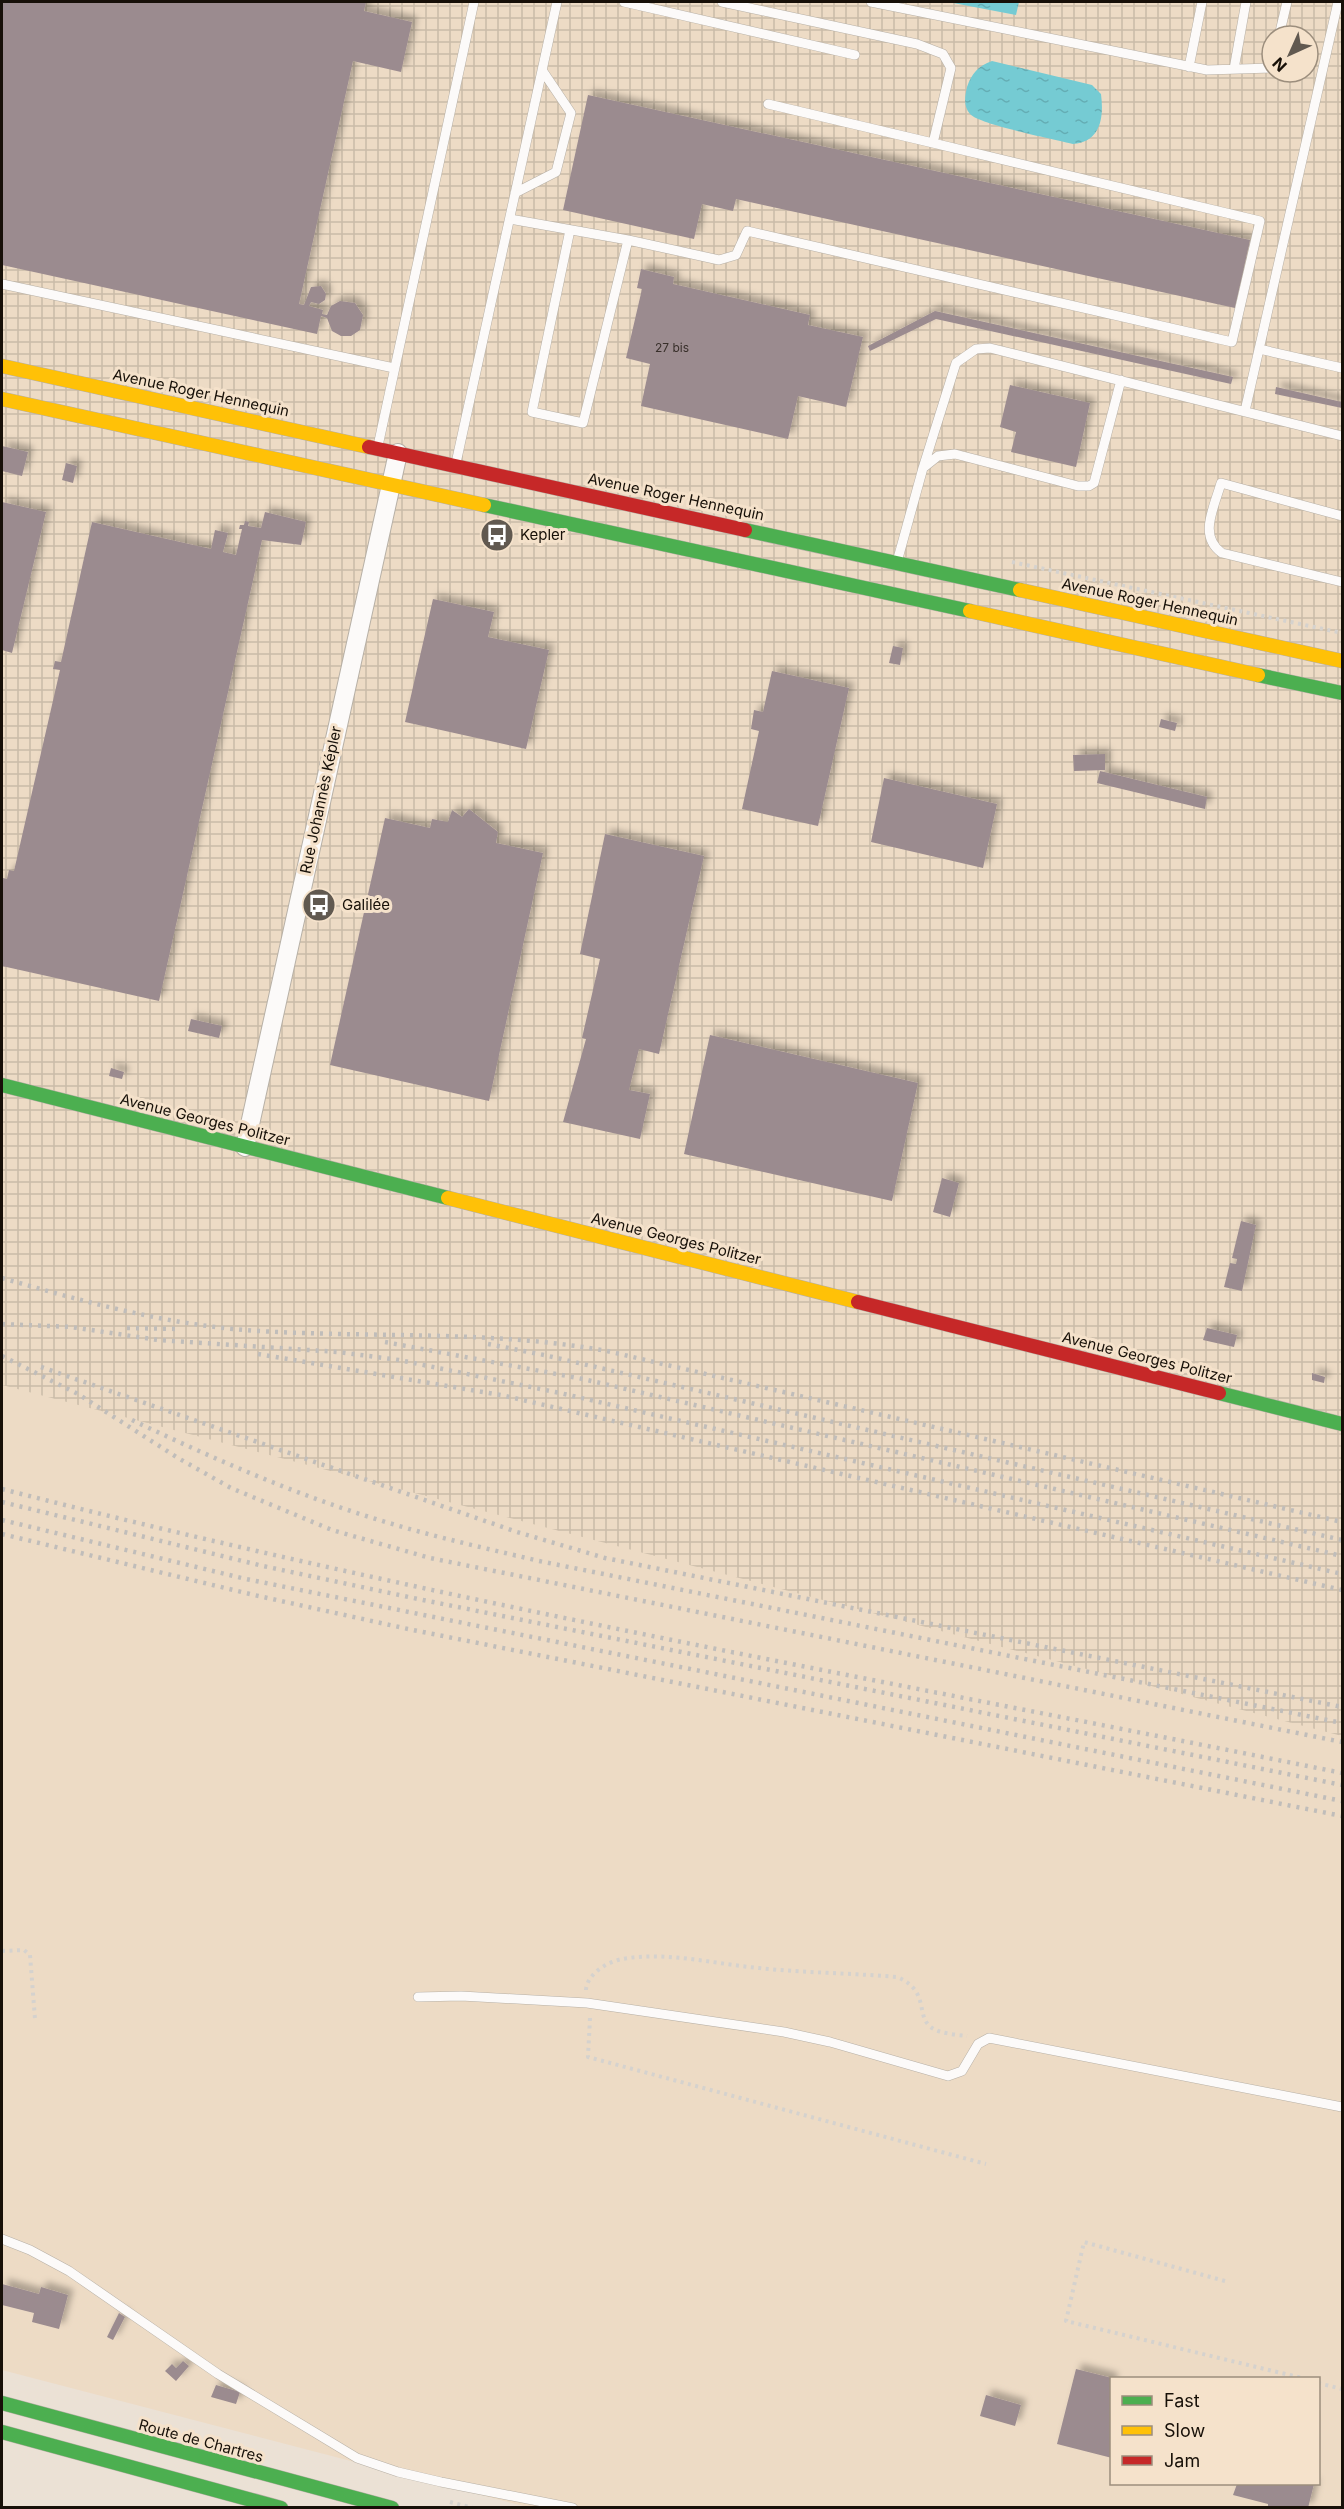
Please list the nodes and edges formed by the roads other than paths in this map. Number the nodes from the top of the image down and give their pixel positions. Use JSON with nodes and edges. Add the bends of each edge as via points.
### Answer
{"nodes":[{"id":1,"x":474,"y":2,"type":"edge"},
{"id":2,"x":557,"y":2,"type":"edge"},
{"id":3,"x":624,"y":2,"type":"edge"},
{"id":4,"x":723,"y":2,"type":"edge"},
{"id":5,"x":871,"y":2,"type":"edge"},
{"id":6,"x":1202,"y":2,"type":"edge"},
{"id":7,"x":1246,"y":2,"type":"edge"},
{"id":8,"x":1287,"y":2,"type":"edge"},
{"id":9,"x":1340,"y":4,"type":"edge"},
{"id":10,"x":1282,"y":24,"type":"edge"},
{"id":11,"x":855,"y":55,"type":"dead end"},
{"id":12,"x":1189,"y":67,"type":"junction"},
{"id":13,"x":1260,"y":68,"type":"edge"},
{"id":14,"x":1234,"y":69,"type":"junction"},
{"id":15,"x":542,"y":70,"type":"junction"},
{"id":16,"x":768,"y":104,"type":"dead end"},
{"id":17,"x":933,"y":143,"type":"junction"},
{"id":18,"x":515,"y":193,"type":"junction"},
{"id":19,"x":510,"y":219,"type":"junction"},
{"id":20,"x":570,"y":230,"type":"junction"},
{"id":21,"x":628,"y":240,"type":"junction"},
{"id":22,"x":2,"y":284,"type":"edge"},
{"id":23,"x":1259,"y":349,"type":"junction"},
{"id":24,"x":2,"y":366,"type":"edge"},
{"id":25,"x":394,"y":368,"type":"junction"},
{"id":26,"x":1342,"y":368,"type":"edge"},
{"id":27,"x":1121,"y":380,"type":"junction"},
{"id":28,"x":2,"y":399,"type":"edge"},
{"id":29,"x":1245,"y":411,"type":"junction"},
{"id":30,"x":1342,"y":436,"type":"edge"},
{"id":31,"x":377,"y":448,"type":"junction"},
{"id":32,"x":398,"y":453,"type":"junction"},
{"id":33,"x":456,"y":465,"type":"junction"},
{"id":34,"x":923,"y":468,"type":"junction"},
{"id":35,"x":390,"y":485,"type":"junction"},
{"id":36,"x":1342,"y":516,"type":"edge"},
{"id":37,"x":897,"y":563,"type":"junction"},
{"id":38,"x":1342,"y":582,"type":"edge"},
{"id":39,"x":1342,"y":661,"type":"edge"},
{"id":40,"x":1342,"y":693,"type":"edge"},
{"id":41,"x":2,"y":1085,"type":"edge"},
{"id":42,"x":245,"y":1147,"type":"junction"},
{"id":43,"x":1342,"y":1424,"type":"edge"},
{"id":44,"x":418,"y":1997,"type":"dead end"},
{"id":45,"x":1342,"y":2107,"type":"edge"},
{"id":46,"x":2,"y":2239,"type":"edge"},
{"id":47,"x":2,"y":2403,"type":"edge"},
{"id":48,"x":2,"y":2432,"type":"edge"},
{"id":49,"x":281,"y":2508,"type":"edge"},
{"id":50,"x":392,"y":2508,"type":"edge"},
{"id":51,"x":573,"y":2508,"type":"edge"}],
"edges":[{"from":1,"to":25,"type":"lane"},
{"from":2,"to":15,"type":"lane"},
{"from":3,"to":11,"type":"lane"},
{"from":4,"to":17,"type":"lane","via":[[917,44],[943,54],[951,68]]},
{"from":5,"to":12,"type":"lane"},
{"from":6,"to":12,"type":"lane"},
{"from":7,"to":14,"type":"lane"},
{"from":8,"to":10,"type":"lane"},
{"from":9,"to":23,"type":"lane"},
{"from":12,"to":14,"type":"lane"},
{"from":13,"to":14,"type":"lane"},
{"from":15,"to":18,"type":"lane"},
{"from":15,"to":18,"type":"lane","via":[[572,113],[556,172]]},
{"from":16,"to":17,"type":"lane"},
{"from":17,"to":21,"type":"lane","via":[[1260,221],[1232,342],[747,231],[736,255],[719,260]]},
{"from":18,"to":19,"type":"lane"},
{"from":19,"to":20,"type":"lane"},
{"from":19,"to":33,"type":"lane"},
{"from":20,"to":21,"type":"lane"},
{"from":20,"to":21,"type":"lane","via":[[531,412],[583,423]]},
{"from":22,"to":25,"type":"lane"},
{"from":23,"to":26,"type":"lane"},
{"from":23,"to":29,"type":"lane"},
{"from":24,"to":31,"type":"street","name":"Avenue Roger Hennequin"},
{"from":25,"to":31,"type":"lane"},
{"from":27,"to":29,"type":"lane"},
{"from":27,"to":34,"type":"lane","via":[[990,348],[976,349],[956,363]]},
{"from":27,"to":34,"type":"lane","via":[[1094,483],[1089,486],[955,454],[938,456]]},
{"from":28,"to":35,"type":"street"},
{"from":29,"to":30,"type":"lane"},
{"from":31,"to":32,"type":"street","name":"Avenue Roger Hennequin"},
{"from":32,"to":33,"type":"street","name":"Avenue Roger Hennequin"},
{"from":32,"to":35,"type":"street","name":"Rue Johannès Képler"},
{"from":33,"to":37,"type":"street","name":"Avenue Roger Hennequin"},
{"from":34,"to":37,"type":"lane"},
{"from":35,"to":40,"type":"street"},
{"from":35,"to":42,"type":"street","name":"Rue Johannès Képler"},
{"from":36,"to":38,"type":"lane","via":[[1221,483],[1207,534],[1212,546],[1222,554]]},
{"from":37,"to":39,"type":"street","name":"Avenue Roger Hennequin"},
{"from":41,"to":42,"type":"street","name":"Avenue Georges Politzer"},
{"from":42,"to":43,"type":"street","name":"Avenue Georges Politzer"},
{"from":44,"to":45,"type":"lane","via":[[587,2003],[784,2032],[948,2076],[962,2071],[978,2044],[989,2038]]},
{"from":46,"to":51,"type":"lane","via":[[69,2271],[218,2374],[357,2458],[441,2482]]},
{"from":47,"to":50,"type":"street","name":"Route de Chartres"},
{"from":48,"to":49,"type":"street"}]}
